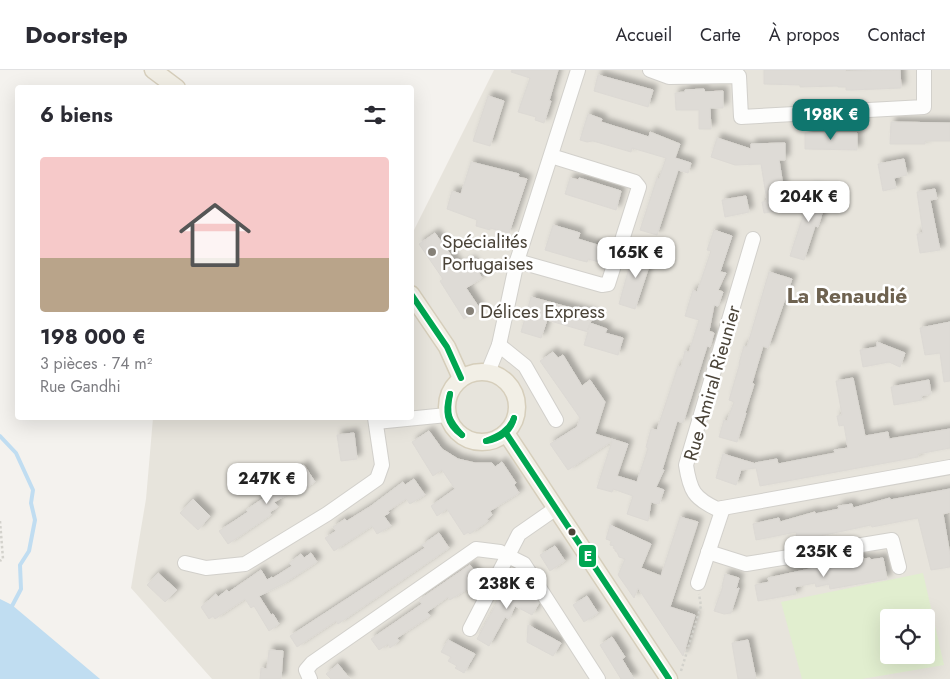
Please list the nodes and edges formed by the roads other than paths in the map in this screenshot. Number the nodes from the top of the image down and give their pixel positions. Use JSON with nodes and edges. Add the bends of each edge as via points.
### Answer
{"nodes":[{"id":1,"x":578,"y":70,"type":"edge"},
{"id":2,"x":650,"y":70,"type":"edge"},
{"id":3,"x":924,"y":70,"type":"edge"},
{"id":4,"x":155,"y":71,"type":"edge"},
{"id":5,"x":695,"y":73,"type":"edge"},
{"id":6,"x":173,"y":85,"type":"edge"},
{"id":7,"x":550,"y":156,"type":"junction"},
{"id":8,"x":753,"y":240,"type":"dead end"},
{"id":9,"x":517,"y":261,"type":"junction"},
{"id":10,"x":414,"y":298,"type":"edge"},
{"id":11,"x":499,"y":345,"type":"junction"},
{"id":12,"x":488,"y":372,"type":"junction"},
{"id":13,"x":461,"y":378,"type":"junction"},
{"id":14,"x":447,"y":415,"type":"junction"},
{"id":15,"x":414,"y":417,"type":"edge"},
{"id":16,"x":375,"y":420,"type":"edge"},
{"id":17,"x":556,"y":420,"type":"dead end"},
{"id":18,"x":506,"y":433,"type":"junction"},
{"id":19,"x":950,"y":467,"type":"edge"},
{"id":20,"x":724,"y":508,"type":"junction"},
{"id":21,"x":555,"y":509,"type":"junction"},
{"id":22,"x":708,"y":552,"type":"junction"},
{"id":23,"x":508,"y":556,"type":"junction"},
{"id":24,"x":185,"y":563,"type":"dead end"},
{"id":25,"x":899,"y":567,"type":"dead end"},
{"id":26,"x":698,"y":583,"type":"road end"},
{"id":27,"x":470,"y":629,"type":"dead end"},
{"id":28,"x":674,"y":678,"type":"edge"},
{"id":29,"x":310,"y":679,"type":"edge"},
{"id":30,"x":598,"y":679,"type":"edge"}],
"edges":[{"from":1,"to":7,"type":"street"},
{"from":2,"to":5,"type":"street","via":[[669,76]]},
{"from":3,"to":5,"type":"street","via":[[924,107],[741,117],[739,76]]},
{"from":4,"to":6,"type":"main road"},
{"from":7,"to":9,"type":"street"},
{"from":7,"to":9,"type":"street","via":[[635,182],[639,187],[608,284]]},
{"from":8,"to":20,"type":"street","name":"Rue Amiral Rieunier","via":[[686,466],[689,486],[703,502],[718,509]]},
{"from":9,"to":11,"type":"street"},
{"from":10,"to":13,"type":"main road","via":[[447,347]]},
{"from":11,"to":12,"type":"street"},
{"from":11,"to":17,"type":"street","via":[[525,366]]},
{"from":12,"to":13,"type":"main road","via":[[478,371]]},
{"from":12,"to":18,"type":"main road","via":[[498,375],[514,391],[517,414]]},
{"from":13,"to":14,"type":"main road","via":[[448,395]]},
{"from":14,"to":15,"type":"street"},
{"from":14,"to":18,"type":"main road","via":[[452,426],[472,441],[496,440]]},
{"from":16,"to":24,"type":"street","via":[[382,465],[377,479],[245,564],[206,568]]},
{"from":18,"to":21,"type":"main road"},
{"from":19,"to":20,"type":"street","name":"Rue Amiral Rieunier"},
{"from":20,"to":22,"type":"street"},
{"from":21,"to":23,"type":"street","via":[[518,534]]},
{"from":21,"to":28,"type":"main road"},
{"from":22,"to":25,"type":"street","via":[[746,564],[892,540]]},
{"from":22,"to":26,"type":"street"},
{"from":23,"to":27,"type":"street"},
{"from":23,"to":29,"type":"street","via":[[476,549],[312,663],[306,670]]},
{"from":23,"to":30,"type":"street","via":[[524,564]]}]}
